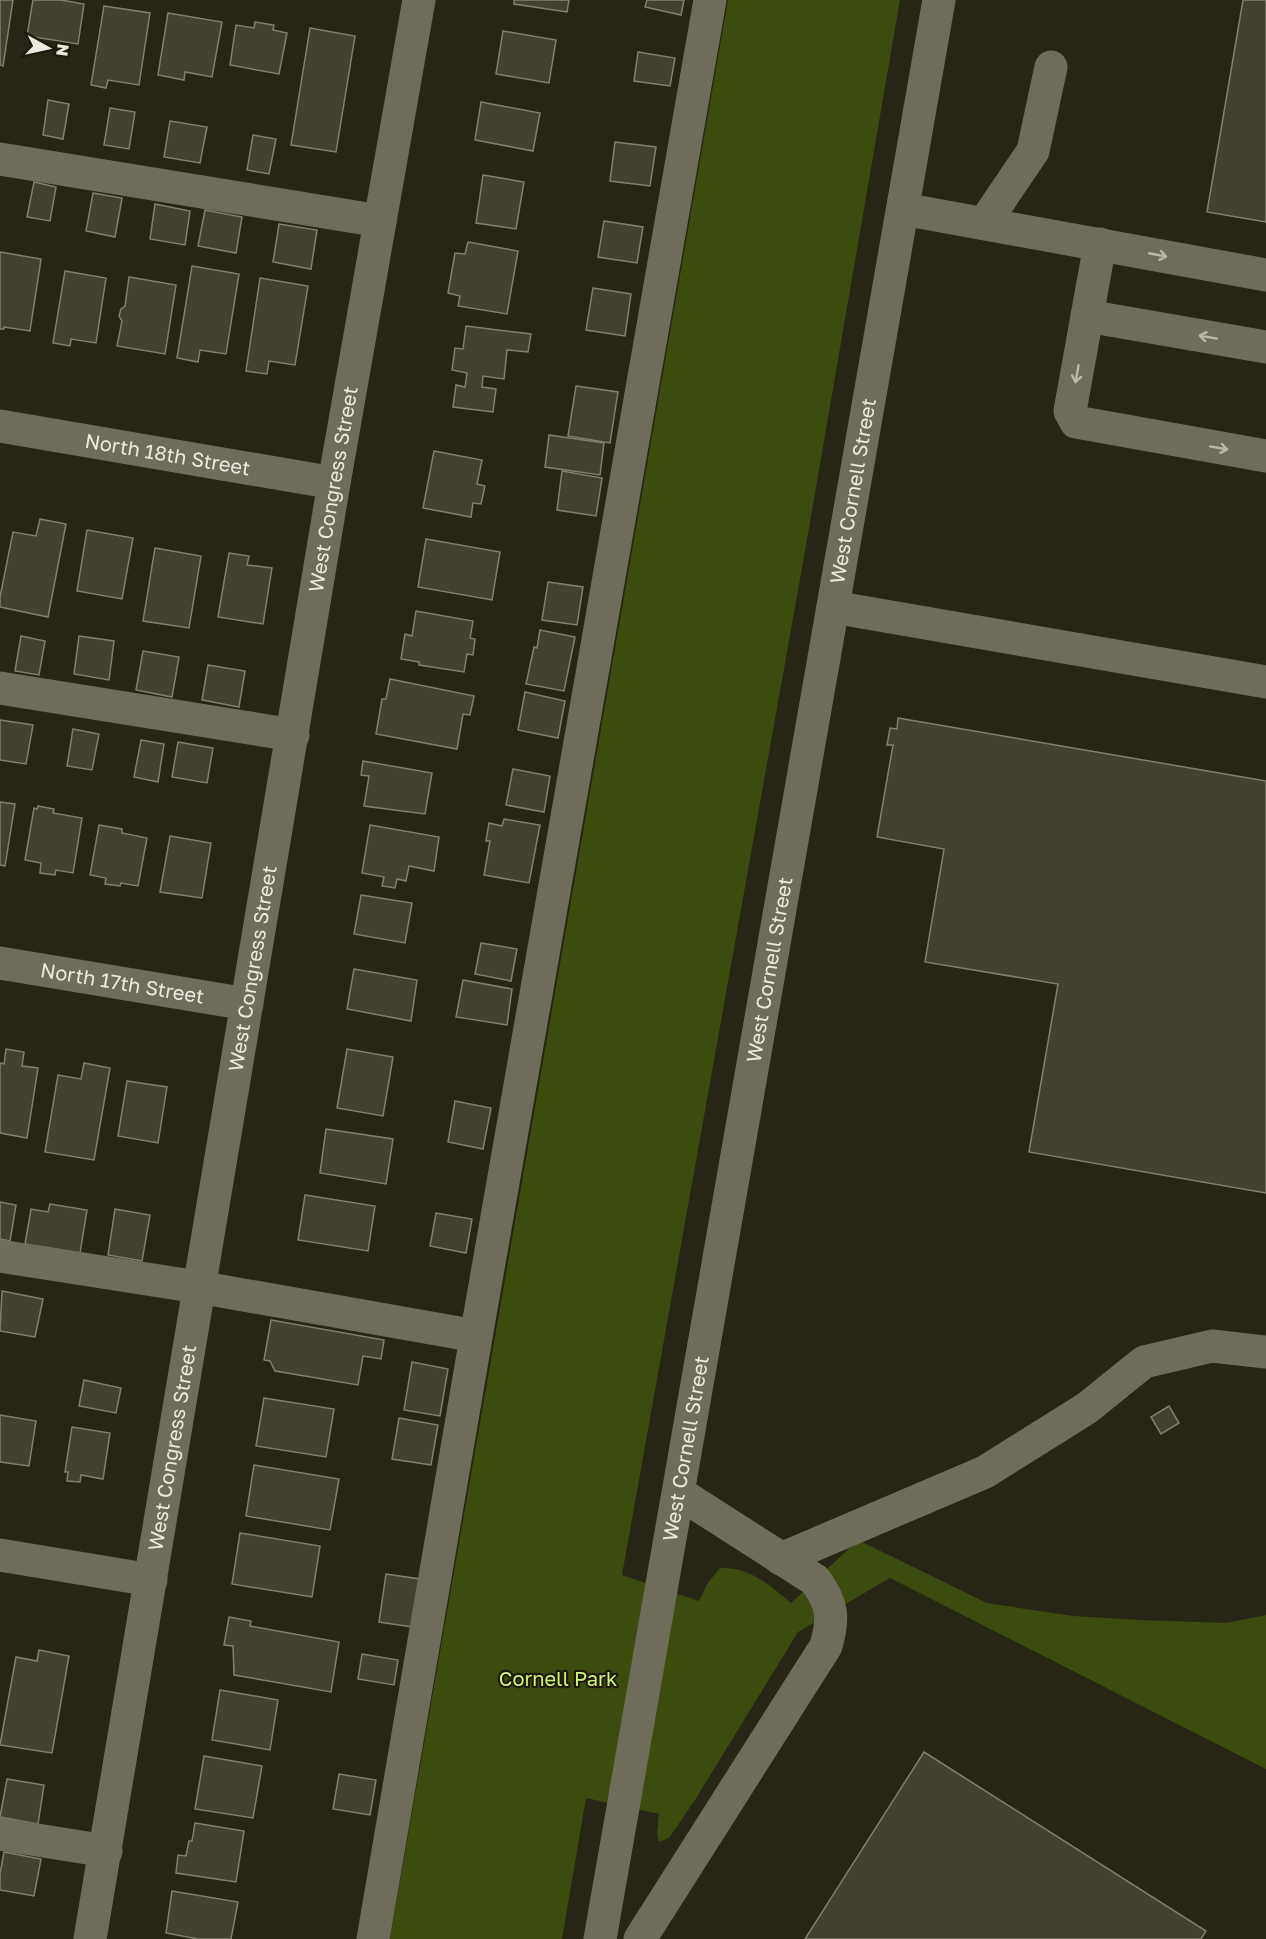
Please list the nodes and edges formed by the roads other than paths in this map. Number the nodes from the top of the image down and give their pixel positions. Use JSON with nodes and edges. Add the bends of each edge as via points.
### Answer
{"nodes":[{"id":1,"x":419,"y":0,"type":"edge"},
{"id":2,"x":710,"y":0,"type":"edge"},
{"id":3,"x":939,"y":0,"type":"edge"},
{"id":4,"x":1051,"y":67,"type":"dead end"},
{"id":5,"x":0,"y":159,"type":"edge"},
{"id":6,"x":903,"y":208,"type":"junction"},
{"id":7,"x":380,"y":221,"type":"junction"},
{"id":8,"x":985,"y":222,"type":"junction"},
{"id":9,"x":1100,"y":244,"type":"junction"},
{"id":10,"x":1266,"y":275,"type":"edge"},
{"id":11,"x":1087,"y":316,"type":"junction"},
{"id":12,"x":1266,"y":347,"type":"edge"},
{"id":13,"x":0,"y":426,"type":"edge"},
{"id":14,"x":1266,"y":456,"type":"edge"},
{"id":15,"x":334,"y":483,"type":"junction"},
{"id":16,"x":833,"y":607,"type":"junction"},
{"id":17,"x":1266,"y":682,"type":"edge"},
{"id":18,"x":0,"y":688,"type":"edge"},
{"id":19,"x":293,"y":735,"type":"junction"},
{"id":20,"x":0,"y":963,"type":"edge"},
{"id":21,"x":247,"y":1004,"type":"junction"},
{"id":22,"x":0,"y":1256,"type":"edge"},
{"id":23,"x":198,"y":1287,"type":"junction"},
{"id":24,"x":476,"y":1336,"type":"junction"},
{"id":25,"x":1266,"y":1352,"type":"edge"},
{"id":26,"x":679,"y":1493,"type":"junction"},
{"id":27,"x":0,"y":1555,"type":"edge"},
{"id":28,"x":781,"y":1559,"type":"junction"},
{"id":29,"x":151,"y":1580,"type":"junction"},
{"id":30,"x":0,"y":1834,"type":"edge"},
{"id":31,"x":106,"y":1851,"type":"junction"},
{"id":32,"x":90,"y":1939,"type":"edge"},
{"id":33,"x":373,"y":1939,"type":"edge"},
{"id":34,"x":600,"y":1939,"type":"edge"},
{"id":35,"x":640,"y":1939,"type":"edge"}],
"edges":[{"from":1,"to":7,"type":"street","name":"West Congress Street"},
{"from":2,"to":24,"type":"street"},
{"from":3,"to":6,"type":"street","name":"West Cornell Street"},
{"from":4,"to":8,"type":"street","via":[[1033,151]]},
{"from":5,"to":7,"type":"street"},
{"from":6,"to":8,"type":"street"},
{"from":6,"to":16,"type":"street","name":"West Cornell Street"},
{"from":7,"to":15,"type":"street","name":"West Congress Street"},
{"from":8,"to":9,"type":"street"},
{"from":9,"to":10,"type":"street","one_way":true},
{"from":9,"to":11,"type":"street"},
{"from":12,"to":11,"type":"street","one_way":true},
{"from":11,"to":14,"type":"street","one_way":true,"via":[[1070,411],[1076,422]]},
{"from":13,"to":15,"type":"street","name":"North 18th Street"},
{"from":15,"to":19,"type":"street","name":"West Congress Street"},
{"from":16,"to":17,"type":"street"},
{"from":16,"to":26,"type":"street","name":"West Cornell Street"},
{"from":18,"to":19,"type":"street"},
{"from":19,"to":21,"type":"street","name":"West Congress Street"},
{"from":20,"to":21,"type":"street","name":"North 17th Street"},
{"from":21,"to":23,"type":"street","name":"West Congress Street"},
{"from":22,"to":23,"type":"street"},
{"from":23,"to":24,"type":"street"},
{"from":23,"to":29,"type":"street","name":"West Congress Street"},
{"from":24,"to":33,"type":"street"},
{"from":25,"to":28,"type":"street","via":[[1212,1346],[1144,1362],[1087,1408],[985,1472]]},
{"from":26,"to":28,"type":"street"},
{"from":26,"to":34,"type":"street","name":"West Cornell Street"},
{"from":27,"to":29,"type":"street"},
{"from":28,"to":35,"type":"street","via":[[815,1580],[824,1592],[831,1608],[826,1646]]},
{"from":29,"to":31,"type":"street","name":"West Congress Street"},
{"from":30,"to":31,"type":"street"},
{"from":31,"to":32,"type":"street","name":"West Congress Street"}]}
